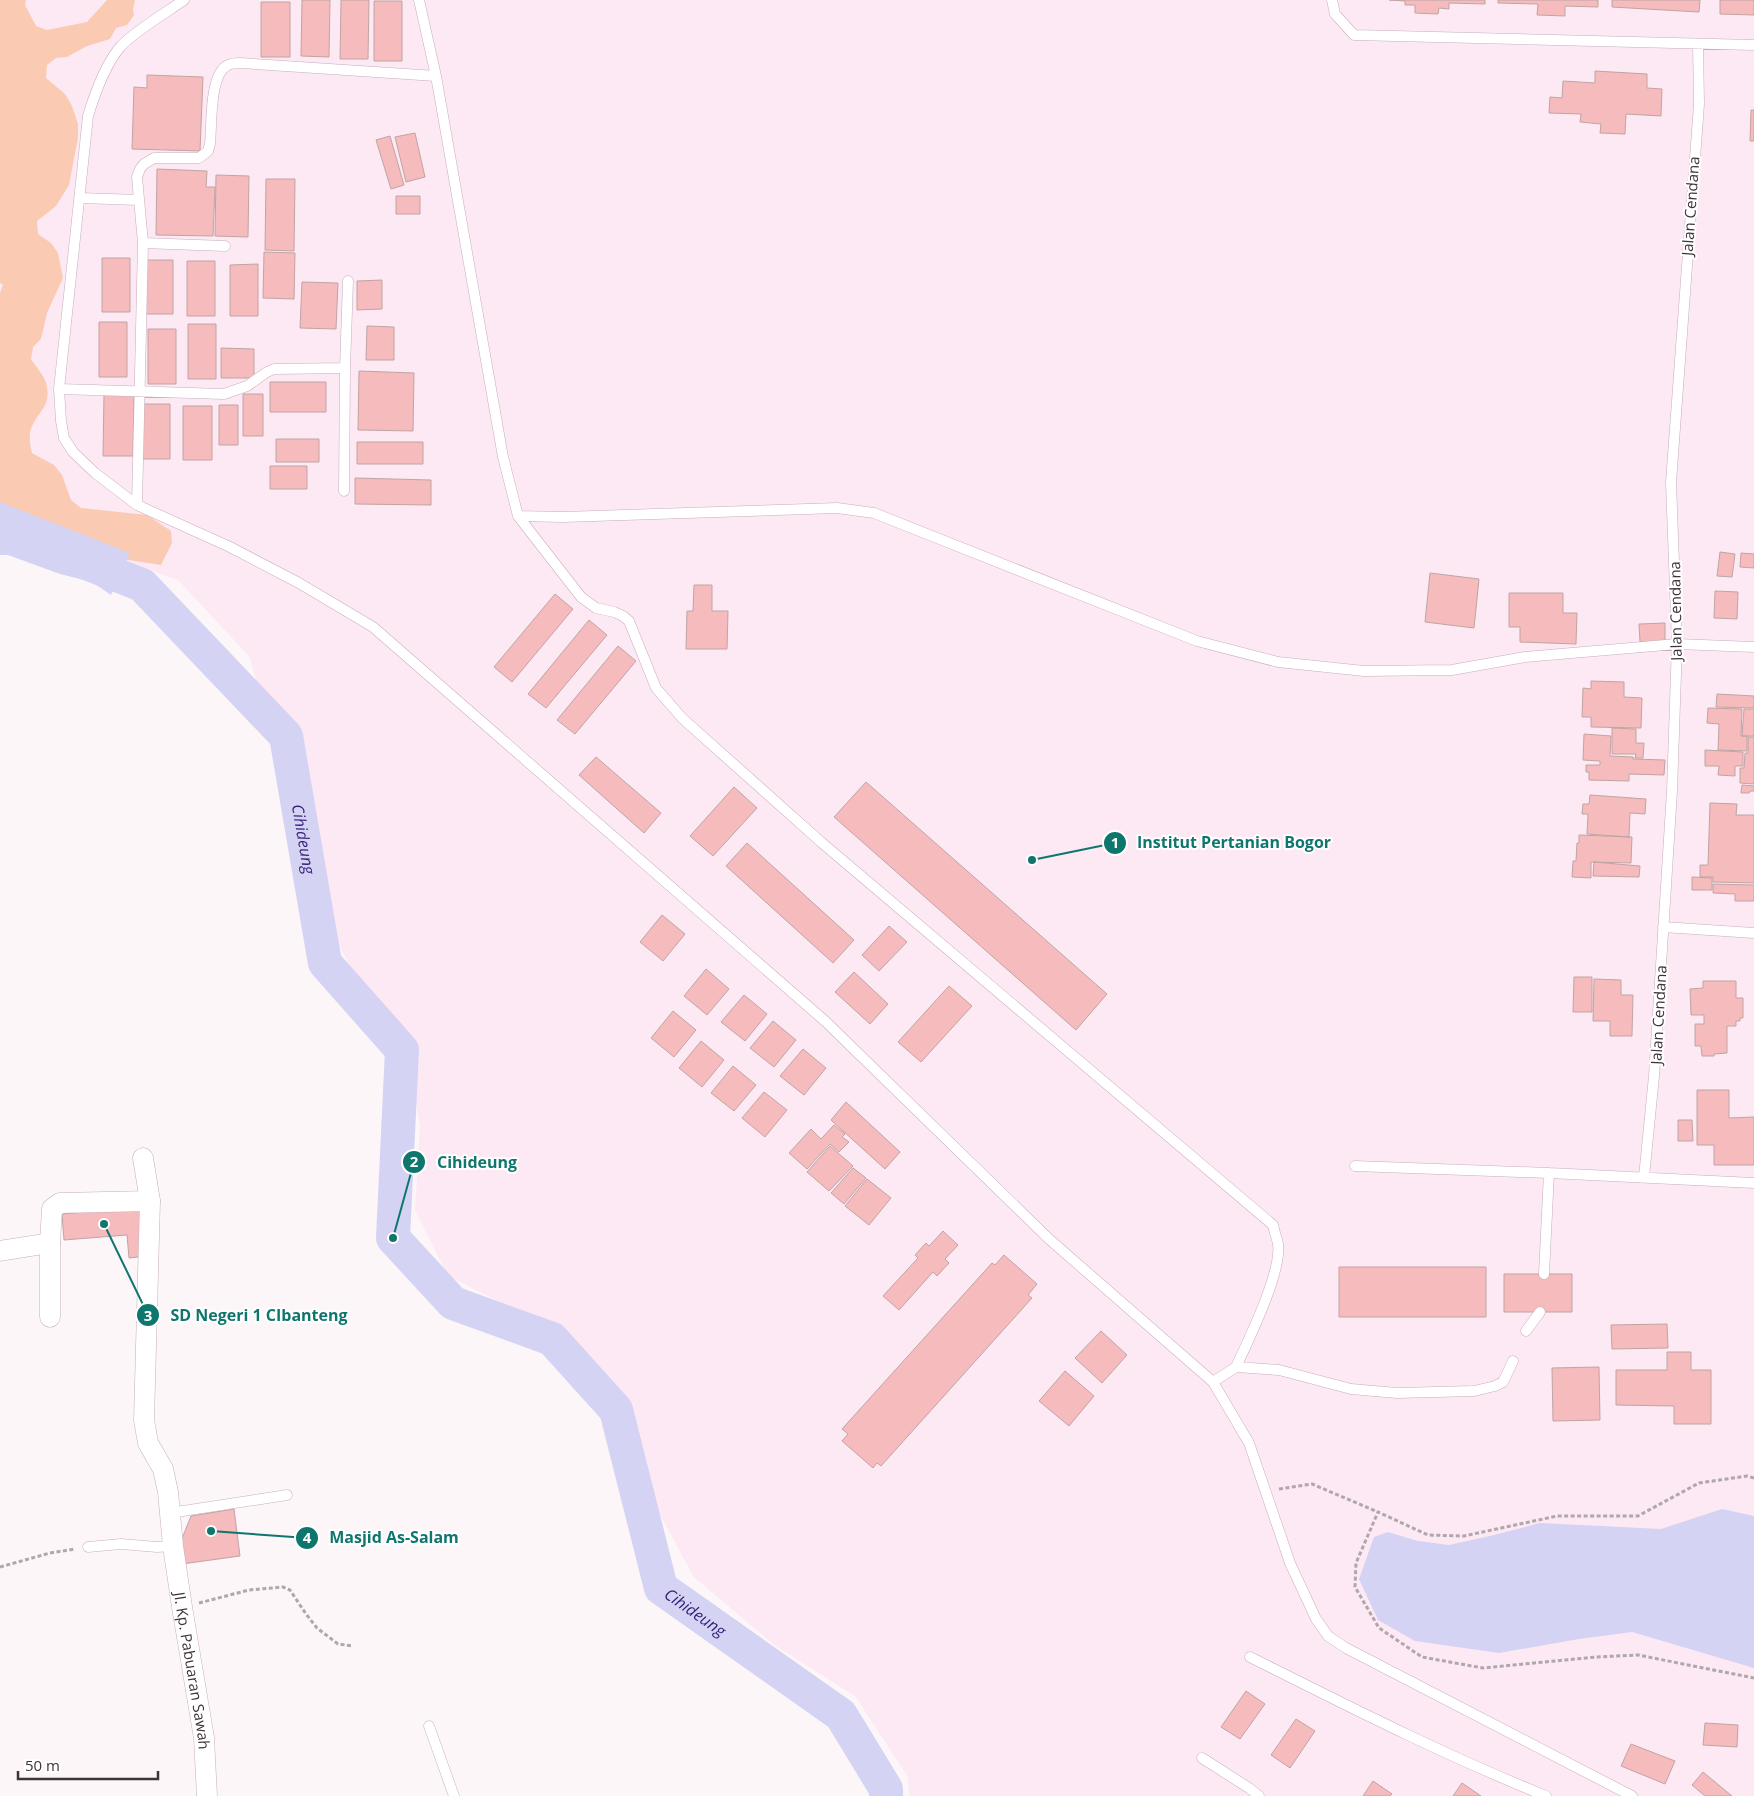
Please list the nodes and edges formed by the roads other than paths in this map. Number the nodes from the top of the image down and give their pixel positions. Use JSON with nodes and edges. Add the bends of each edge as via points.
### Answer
{"nodes":[{"id":1,"x":184,"y":0,"type":"edge"},
{"id":2,"x":419,"y":0,"type":"edge"},
{"id":3,"x":1332,"y":0,"type":"edge"},
{"id":4,"x":1698,"y":44,"type":"junction"},
{"id":5,"x":1754,"y":45,"type":"edge"},
{"id":6,"x":436,"y":76,"type":"junction"},
{"id":7,"x":80,"y":198,"type":"junction"},
{"id":8,"x":139,"y":200,"type":"junction"},
{"id":9,"x":143,"y":243,"type":"junction"},
{"id":10,"x":225,"y":246,"type":"dead end"},
{"id":11,"x":348,"y":281,"type":"dead end"},
{"id":12,"x":345,"y":368,"type":"junction"},
{"id":13,"x":59,"y":389,"type":"junction"},
{"id":14,"x":139,"y":391,"type":"junction"},
{"id":15,"x":344,"y":491,"type":"dead end"},
{"id":16,"x":136,"y":505,"type":"junction"},
{"id":17,"x":518,"y":516,"type":"junction"},
{"id":18,"x":1677,"y":644,"type":"junction"},
{"id":19,"x":1754,"y":647,"type":"edge"},
{"id":20,"x":1663,"y":927,"type":"junction"},
{"id":21,"x":1754,"y":933,"type":"edge"},
{"id":22,"x":143,"y":1158,"type":"dead end"},
{"id":23,"x":1355,"y":1166,"type":"dead end"},
{"id":24,"x":1549,"y":1173,"type":"junction"},
{"id":25,"x":1644,"y":1177,"type":"junction"},
{"id":26,"x":1754,"y":1183,"type":"edge"},
{"id":27,"x":150,"y":1201,"type":"junction"},
{"id":28,"x":50,"y":1243,"type":"junction"},
{"id":29,"x":0,"y":1251,"type":"edge"},
{"id":30,"x":1544,"y":1274,"type":"dead end"},
{"id":31,"x":1540,"y":1312,"type":"dead end"},
{"id":32,"x":50,"y":1316,"type":"dead end"},
{"id":33,"x":1526,"y":1331,"type":"dead end"},
{"id":34,"x":1513,"y":1361,"type":"dead end"},
{"id":35,"x":1236,"y":1367,"type":"junction"},
{"id":36,"x":1213,"y":1382,"type":"junction"},
{"id":37,"x":287,"y":1496,"type":"dead end"},
{"id":38,"x":170,"y":1513,"type":"junction"},
{"id":39,"x":173,"y":1546,"type":"junction"},
{"id":40,"x":88,"y":1547,"type":"road end"},
{"id":41,"x":1250,"y":1657,"type":"dead end"},
{"id":42,"x":429,"y":1726,"type":"dead end"},
{"id":43,"x":1202,"y":1758,"type":"dead end"},
{"id":44,"x":207,"y":1796,"type":"edge"},
{"id":45,"x":454,"y":1796,"type":"edge"},
{"id":46,"x":1259,"y":1796,"type":"edge"},
{"id":47,"x":1546,"y":1796,"type":"edge"},
{"id":48,"x":1632,"y":1796,"type":"edge"}],
"edges":[{"from":1,"to":7,"type":"lane","via":[[121,46],[107,68],[88,116]]},
{"from":2,"to":6,"type":"lane"},
{"from":3,"to":4,"type":"lane","via":[[1335,14],[1354,35]]},
{"from":4,"to":5,"type":"lane"},
{"from":4,"to":18,"type":"lane","name":"Jalan Cendana","via":[[1698,104],[1671,482]]},
{"from":6,"to":8,"type":"lane","via":[[240,62],[228,65],[215,84],[208,151],[198,158],[154,158],[144,164],[136,177]]},
{"from":6,"to":17,"type":"lane","via":[[503,457]]},
{"from":7,"to":8,"type":"lane"},
{"from":7,"to":13,"type":"lane"},
{"from":8,"to":9,"type":"lane"},
{"from":9,"to":10,"type":"lane"},
{"from":9,"to":14,"type":"lane"},
{"from":11,"to":12,"type":"lane"},
{"from":12,"to":14,"type":"lane","via":[[274,370],[247,386],[224,394]]},
{"from":12,"to":15,"type":"lane"},
{"from":13,"to":14,"type":"lane"},
{"from":13,"to":16,"type":"lane","via":[[64,438],[73,452],[95,474]]},
{"from":14,"to":16,"type":"lane"},
{"from":16,"to":36,"type":"lane","via":[[299,583],[373,627],[825,1021],[1049,1239]]},
{"from":17,"to":18,"type":"lane","via":[[837,508],[874,513],[1197,641],[1278,662],[1364,671],[1452,670],[1524,657]]},
{"from":17,"to":35,"type":"lane","via":[[581,598],[596,608],[614,612],[629,621],[656,688],[682,718],[821,842],[1273,1225],[1278,1244],[1276,1268]]},
{"from":18,"to":19,"type":"lane"},
{"from":18,"to":20,"type":"lane","name":"Jalan Cendana"},
{"from":20,"to":21,"type":"lane"},
{"from":20,"to":25,"type":"lane","name":"Jalan Cendana"},
{"from":22,"to":27,"type":"street","name":"Jl. Kp. Pabuaran Sawah"},
{"from":23,"to":24,"type":"lane"},
{"from":24,"to":25,"type":"lane"},
{"from":24,"to":30,"type":"lane"},
{"from":25,"to":26,"type":"lane"},
{"from":27,"to":28,"type":"street","via":[[60,1203],[52,1209]]},
{"from":27,"to":38,"type":"street","name":"Jl. Kp. Pabuaran Sawah","via":[[144,1420],[148,1443],[163,1469]]},
{"from":28,"to":29,"type":"street"},
{"from":28,"to":32,"type":"street"},
{"from":31,"to":33,"type":"lane"},
{"from":34,"to":35,"type":"lane","via":[[1503,1382],[1495,1386],[1474,1391],[1397,1393],[1351,1389],[1279,1370]]},
{"from":35,"to":36,"type":"lane"},
{"from":36,"to":48,"type":"lane","via":[[1249,1443],[1290,1563],[1328,1636]]},
{"from":37,"to":38,"type":"lane"},
{"from":38,"to":39,"type":"street","name":"Jl. Kp. Pabuaran Sawah"},
{"from":39,"to":40,"type":"lane","via":[[121,1544]]},
{"from":39,"to":44,"type":"street","name":"Jl. Kp. Pabuaran Sawah","via":[[204,1738]]},
{"from":41,"to":47,"type":"lane","via":[[1405,1734]]},
{"from":42,"to":45,"type":"lane"},
{"from":43,"to":46,"type":"lane"}]}
